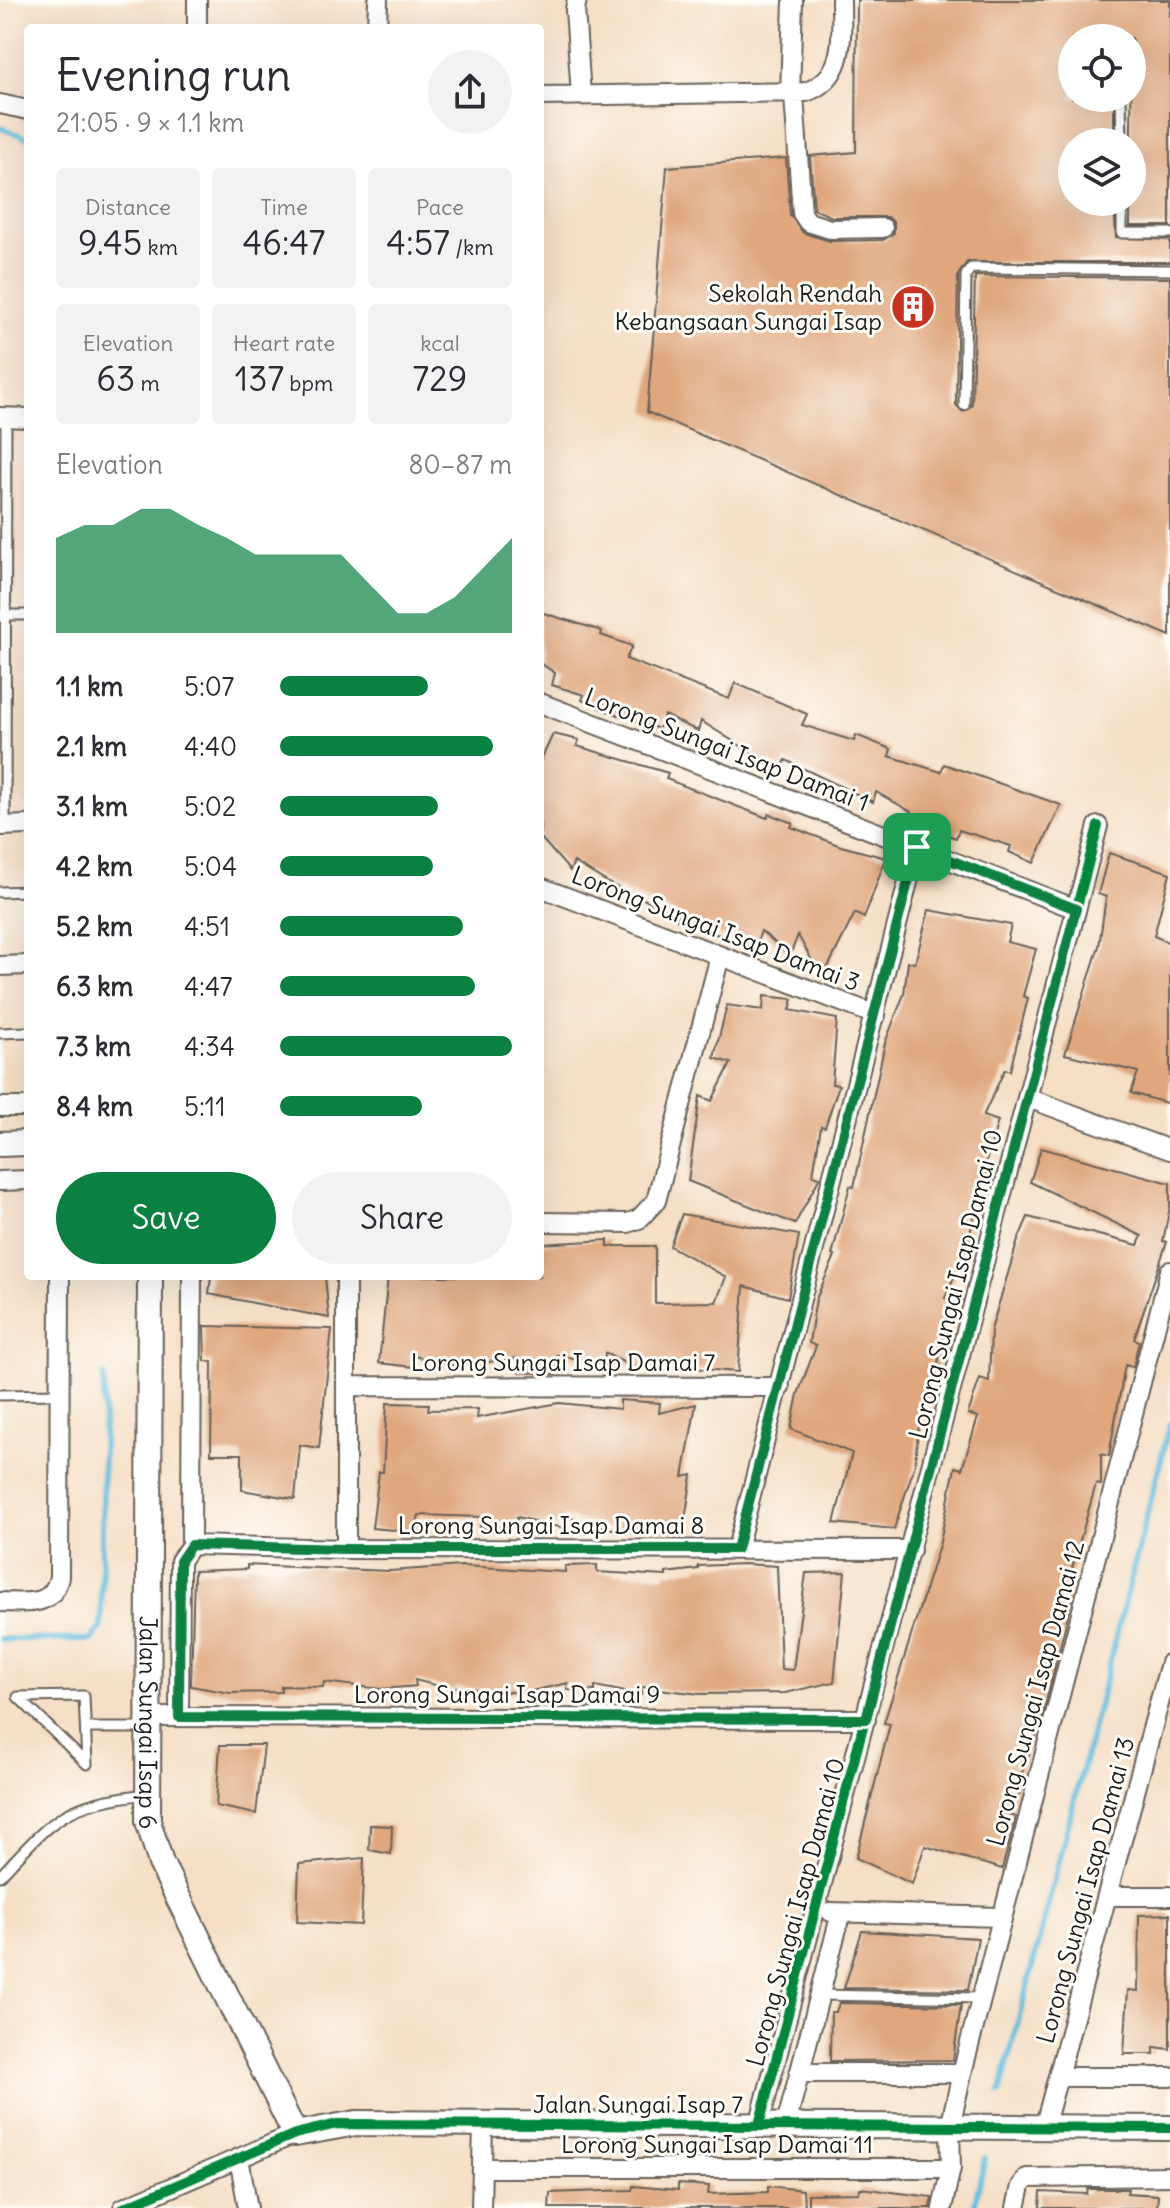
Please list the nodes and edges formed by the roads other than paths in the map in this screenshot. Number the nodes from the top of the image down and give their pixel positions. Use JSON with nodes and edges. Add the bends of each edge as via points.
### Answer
{"nodes":[{"id":1,"x":197,"y":0,"type":"edge"},
{"id":2,"x":378,"y":0,"type":"edge"},
{"id":3,"x":577,"y":0,"type":"edge"},
{"id":4,"x":793,"y":0,"type":"edge"},
{"id":5,"x":841,"y":0,"type":"edge"},
{"id":6,"x":197,"y":24,"type":"edge"},
{"id":7,"x":377,"y":24,"type":"edge"},
{"id":8,"x":792,"y":94,"type":"junction"},
{"id":9,"x":581,"y":95,"type":"junction"},
{"id":10,"x":544,"y":96,"type":"edge"},
{"id":11,"x":0,"y":104,"type":"edge"},
{"id":12,"x":24,"y":109,"type":"edge"},
{"id":13,"x":1122,"y":216,"type":"edge"},
{"id":14,"x":883,"y":228,"type":"dead end"},
{"id":15,"x":1170,"y":233,"type":"edge"},
{"id":16,"x":1170,"y":270,"type":"edge"},
{"id":17,"x":964,"y":405,"type":"dead end"},
{"id":18,"x":3,"y":418,"type":"edge"},
{"id":19,"x":24,"y":418,"type":"edge"},
{"id":20,"x":3,"y":615,"type":"edge"},
{"id":21,"x":24,"y":615,"type":"edge"},
{"id":22,"x":544,"y":705,"type":"edge"},
{"id":23,"x":24,"y":825,"type":"edge"},
{"id":24,"x":2,"y":826,"type":"edge"},
{"id":25,"x":1098,"y":826,"type":"dead end"},
{"id":26,"x":917,"y":847,"type":"junction"},
{"id":27,"x":544,"y":889,"type":"edge"},
{"id":28,"x":24,"y":891,"type":"edge"},
{"id":29,"x":0,"y":892,"type":"edge"},
{"id":30,"x":1076,"y":909,"type":"junction"},
{"id":31,"x":720,"y":956,"type":"junction"},
{"id":32,"x":24,"y":965,"type":"edge"},
{"id":33,"x":0,"y":966,"type":"edge"},
{"id":34,"x":876,"y":1015,"type":"junction"},
{"id":35,"x":24,"y":1032,"type":"edge"},
{"id":36,"x":0,"y":1033,"type":"edge"},
{"id":37,"x":1028,"y":1098,"type":"junction"},
{"id":38,"x":0,"y":1107,"type":"edge"},
{"id":39,"x":24,"y":1107,"type":"edge"},
{"id":40,"x":24,"y":1143,"type":"edge"},
{"id":41,"x":0,"y":1144,"type":"edge"},
{"id":42,"x":1170,"y":1150,"type":"edge"},
{"id":43,"x":24,"y":1180,"type":"edge"},
{"id":44,"x":0,"y":1181,"type":"edge"},
{"id":45,"x":544,"y":1222,"type":"edge"},
{"id":46,"x":1170,"y":1271,"type":"edge"},
{"id":47,"x":60,"y":1280,"type":"edge"},
{"id":48,"x":150,"y":1280,"type":"edge"},
{"id":49,"x":192,"y":1280,"type":"edge"},
{"id":50,"x":346,"y":1280,"type":"edge"},
{"id":51,"x":346,"y":1386,"type":"junction"},
{"id":52,"x":780,"y":1387,"type":"junction"},
{"id":53,"x":60,"y":1394,"type":"junction"},
{"id":54,"x":0,"y":1395,"type":"edge"},
{"id":55,"x":191,"y":1545,"type":"junction"},
{"id":56,"x":346,"y":1549,"type":"junction"},
{"id":57,"x":737,"y":1549,"type":"junction"},
{"id":58,"x":911,"y":1550,"type":"junction"},
{"id":59,"x":0,"y":1602,"type":"edge"},
{"id":60,"x":1170,"y":1663,"type":"edge"},
{"id":61,"x":179,"y":1717,"type":"junction"},
{"id":62,"x":866,"y":1719,"type":"junction"},
{"id":63,"x":147,"y":1722,"type":"junction"},
{"id":64,"x":86,"y":1728,"type":"junction"},
{"id":65,"x":146,"y":1794,"type":"junction"},
{"id":66,"x":0,"y":1876,"type":"edge"},
{"id":67,"x":1109,"y":1896,"type":"junction"},
{"id":68,"x":1170,"y":1896,"type":"edge"},
{"id":69,"x":816,"y":1912,"type":"junction"},
{"id":70,"x":841,"y":1913,"type":"junction"},
{"id":71,"x":1000,"y":1917,"type":"junction"},
{"id":72,"x":819,"y":1995,"type":"junction"},
{"id":73,"x":981,"y":1998,"type":"junction"},
{"id":74,"x":799,"y":2073,"type":"junction"},
{"id":75,"x":962,"y":2073,"type":"junction"},
{"id":76,"x":1059,"y":2077,"type":"junction"},
{"id":77,"x":1170,"y":2077,"type":"edge"},
{"id":78,"x":483,"y":2124,"type":"junction"},
{"id":79,"x":759,"y":2125,"type":"junction"},
{"id":80,"x":786,"y":2125,"type":"junction"},
{"id":81,"x":950,"y":2127,"type":"junction"},
{"id":82,"x":1044,"y":2128,"type":"junction"},
{"id":83,"x":1170,"y":2128,"type":"edge"},
{"id":84,"x":295,"y":2134,"type":"junction"},
{"id":85,"x":239,"y":2158,"type":"junction"},
{"id":86,"x":483,"y":2168,"type":"junction"},
{"id":87,"x":951,"y":2168,"type":"junction"},
{"id":88,"x":1170,"y":2176,"type":"edge"},
{"id":89,"x":123,"y":2208,"type":"edge"},
{"id":90,"x":248,"y":2208,"type":"edge"},
{"id":91,"x":481,"y":2208,"type":"edge"},
{"id":92,"x":942,"y":2208,"type":"edge"},
{"id":93,"x":1016,"y":2208,"type":"edge"}],
"edges":[{"from":1,"to":6,"type":"street"},
{"from":2,"to":7,"type":"street"},
{"from":3,"to":9,"type":"street"},
{"from":4,"to":8,"type":"street"},
{"from":5,"to":8,"type":"street","via":[[838,64],[821,87]]},
{"from":8,"to":9,"type":"street"},
{"from":8,"to":14,"type":"street","via":[[802,213],[808,222],[830,229]]},
{"from":9,"to":10,"type":"street"},
{"from":11,"to":12,"type":"street"},
{"from":13,"to":15,"type":"lane","via":[[1122,233]]},
{"from":16,"to":17,"type":"lane","via":[[971,268],[966,275]]},
{"from":18,"to":19,"type":"street"},
{"from":18,"to":20,"type":"lane"},
{"from":20,"to":21,"type":"lane"},
{"from":20,"to":24,"type":"lane"},
{"from":22,"to":26,"type":"street","name":"Lorong Sungai Isap Damai 1"},
{"from":23,"to":24,"type":"street"},
{"from":25,"to":30,"type":"street","name":"Lorong Sungai Isap Damai 10"},
{"from":26,"to":30,"type":"street","name":"Lorong Sungai Isap Damai 1"},
{"from":26,"to":34,"type":"street"},
{"from":27,"to":31,"type":"street","name":"Lorong Sungai Isap Damai 3"},
{"from":28,"to":29,"type":"lane"},
{"from":30,"to":37,"type":"street","name":"Lorong Sungai Isap Damai 10"},
{"from":31,"to":34,"type":"street","name":"Lorong Sungai Isap Damai 3"},
{"from":31,"to":45,"type":"street","via":[[656,1201],[628,1223]]},
{"from":32,"to":33,"type":"street"},
{"from":34,"to":52,"type":"street"},
{"from":35,"to":36,"type":"lane"},
{"from":37,"to":42,"type":"street"},
{"from":37,"to":58,"type":"street","name":"Lorong Sungai Isap Damai 10"},
{"from":38,"to":39,"type":"street"},
{"from":40,"to":41,"type":"street"},
{"from":43,"to":44,"type":"street"},
{"from":46,"to":71,"type":"street","name":"Lorong Sungai Isap Damai 12"},
{"from":47,"to":53,"type":"street"},
{"from":48,"to":63,"type":"street","name":"Jalan Sungai Isap 6"},
{"from":49,"to":55,"type":"street"},
{"from":50,"to":51,"type":"street"},
{"from":51,"to":52,"type":"street","name":"Lorong Sungai Isap Damai 7"},
{"from":51,"to":56,"type":"street"},
{"from":52,"to":57,"type":"street"},
{"from":53,"to":54,"type":"lane"},
{"from":53,"to":59,"type":"street","via":[[57,1587],[46,1600]]},
{"from":55,"to":56,"type":"street","name":"Lorong Sungai Isap Damai 8"},
{"from":55,"to":61,"type":"street","via":[[180,1561]]},
{"from":56,"to":57,"type":"street","name":"Lorong Sungai Isap Damai 8"},
{"from":57,"to":58,"type":"street","name":"Lorong Sungai Isap Damai 8"},
{"from":58,"to":62,"type":"street","name":"Lorong Sungai Isap Damai 10"},
{"from":60,"to":67,"type":"street","name":"Lorong Sungai Isap Damai 13"},
{"from":61,"to":62,"type":"street","name":"Lorong Sungai Isap Damai 9"},
{"from":61,"to":63,"type":"street","name":"Lorong Sungai Isap Damai 9"},
{"from":62,"to":69,"type":"street","name":"Lorong Sungai Isap Damai 10"},
{"from":63,"to":64,"type":"lane"},
{"from":63,"to":65,"type":"street","name":"Jalan Sungai Isap 6"},
{"from":64,"to":64,"type":"lane","via":[[84,1696],[18,1697],[87,1764]]},
{"from":65,"to":66,"type":"lane","via":[[95,1801],[70,1811],[40,1833]]},
{"from":65,"to":84,"type":"street","name":"Jalan Sungai Isap 6","via":[[161,1863]]},
{"from":67,"to":68,"type":"street"},
{"from":67,"to":76,"type":"street","name":"Lorong Sungai Isap Damai 13"},
{"from":69,"to":70,"type":"street"},
{"from":69,"to":79,"type":"street","name":"Lorong Sungai Isap Damai 10"},
{"from":70,"to":71,"type":"street"},
{"from":70,"to":72,"type":"street"},
{"from":71,"to":73,"type":"street","name":"Lorong Sungai Isap Damai 12"},
{"from":72,"to":73,"type":"lane"},
{"from":72,"to":74,"type":"street"},
{"from":73,"to":75,"type":"street","name":"Lorong Sungai Isap Damai 12"},
{"from":74,"to":75,"type":"street"},
{"from":74,"to":80,"type":"street"},
{"from":75,"to":81,"type":"street","name":"Lorong Sungai Isap Damai 12"},
{"from":76,"to":77,"type":"street"},
{"from":76,"to":82,"type":"street","name":"Lorong Sungai Isap Damai 13"},
{"from":78,"to":79,"type":"street","name":"Jalan Sungai Isap 7"},
{"from":78,"to":84,"type":"street","name":"Jalan Sungai Isap 7","via":[[337,2124]]},
{"from":78,"to":86,"type":"street"},
{"from":79,"to":80,"type":"street","name":"Jalan Sungai Isap 7"},
{"from":80,"to":81,"type":"street","name":"Jalan Sungai Isap 7"},
{"from":81,"to":82,"type":"street","name":"Jalan Sungai Isap 7"},
{"from":81,"to":87,"type":"street"},
{"from":82,"to":83,"type":"street","name":"Jalan Sungai Isap 7"},
{"from":84,"to":85,"type":"street","name":"Jalan Sungai Isap 7"},
{"from":85,"to":89,"type":"street","name":"Jalan Sungai Isap 7"},
{"from":85,"to":90,"type":"street"},
{"from":86,"to":87,"type":"street","name":"Lorong Sungai Isap Damai 11"},
{"from":86,"to":91,"type":"street"},
{"from":87,"to":92,"type":"street"},
{"from":88,"to":93,"type":"street","via":[[1027,2178]]}]}
